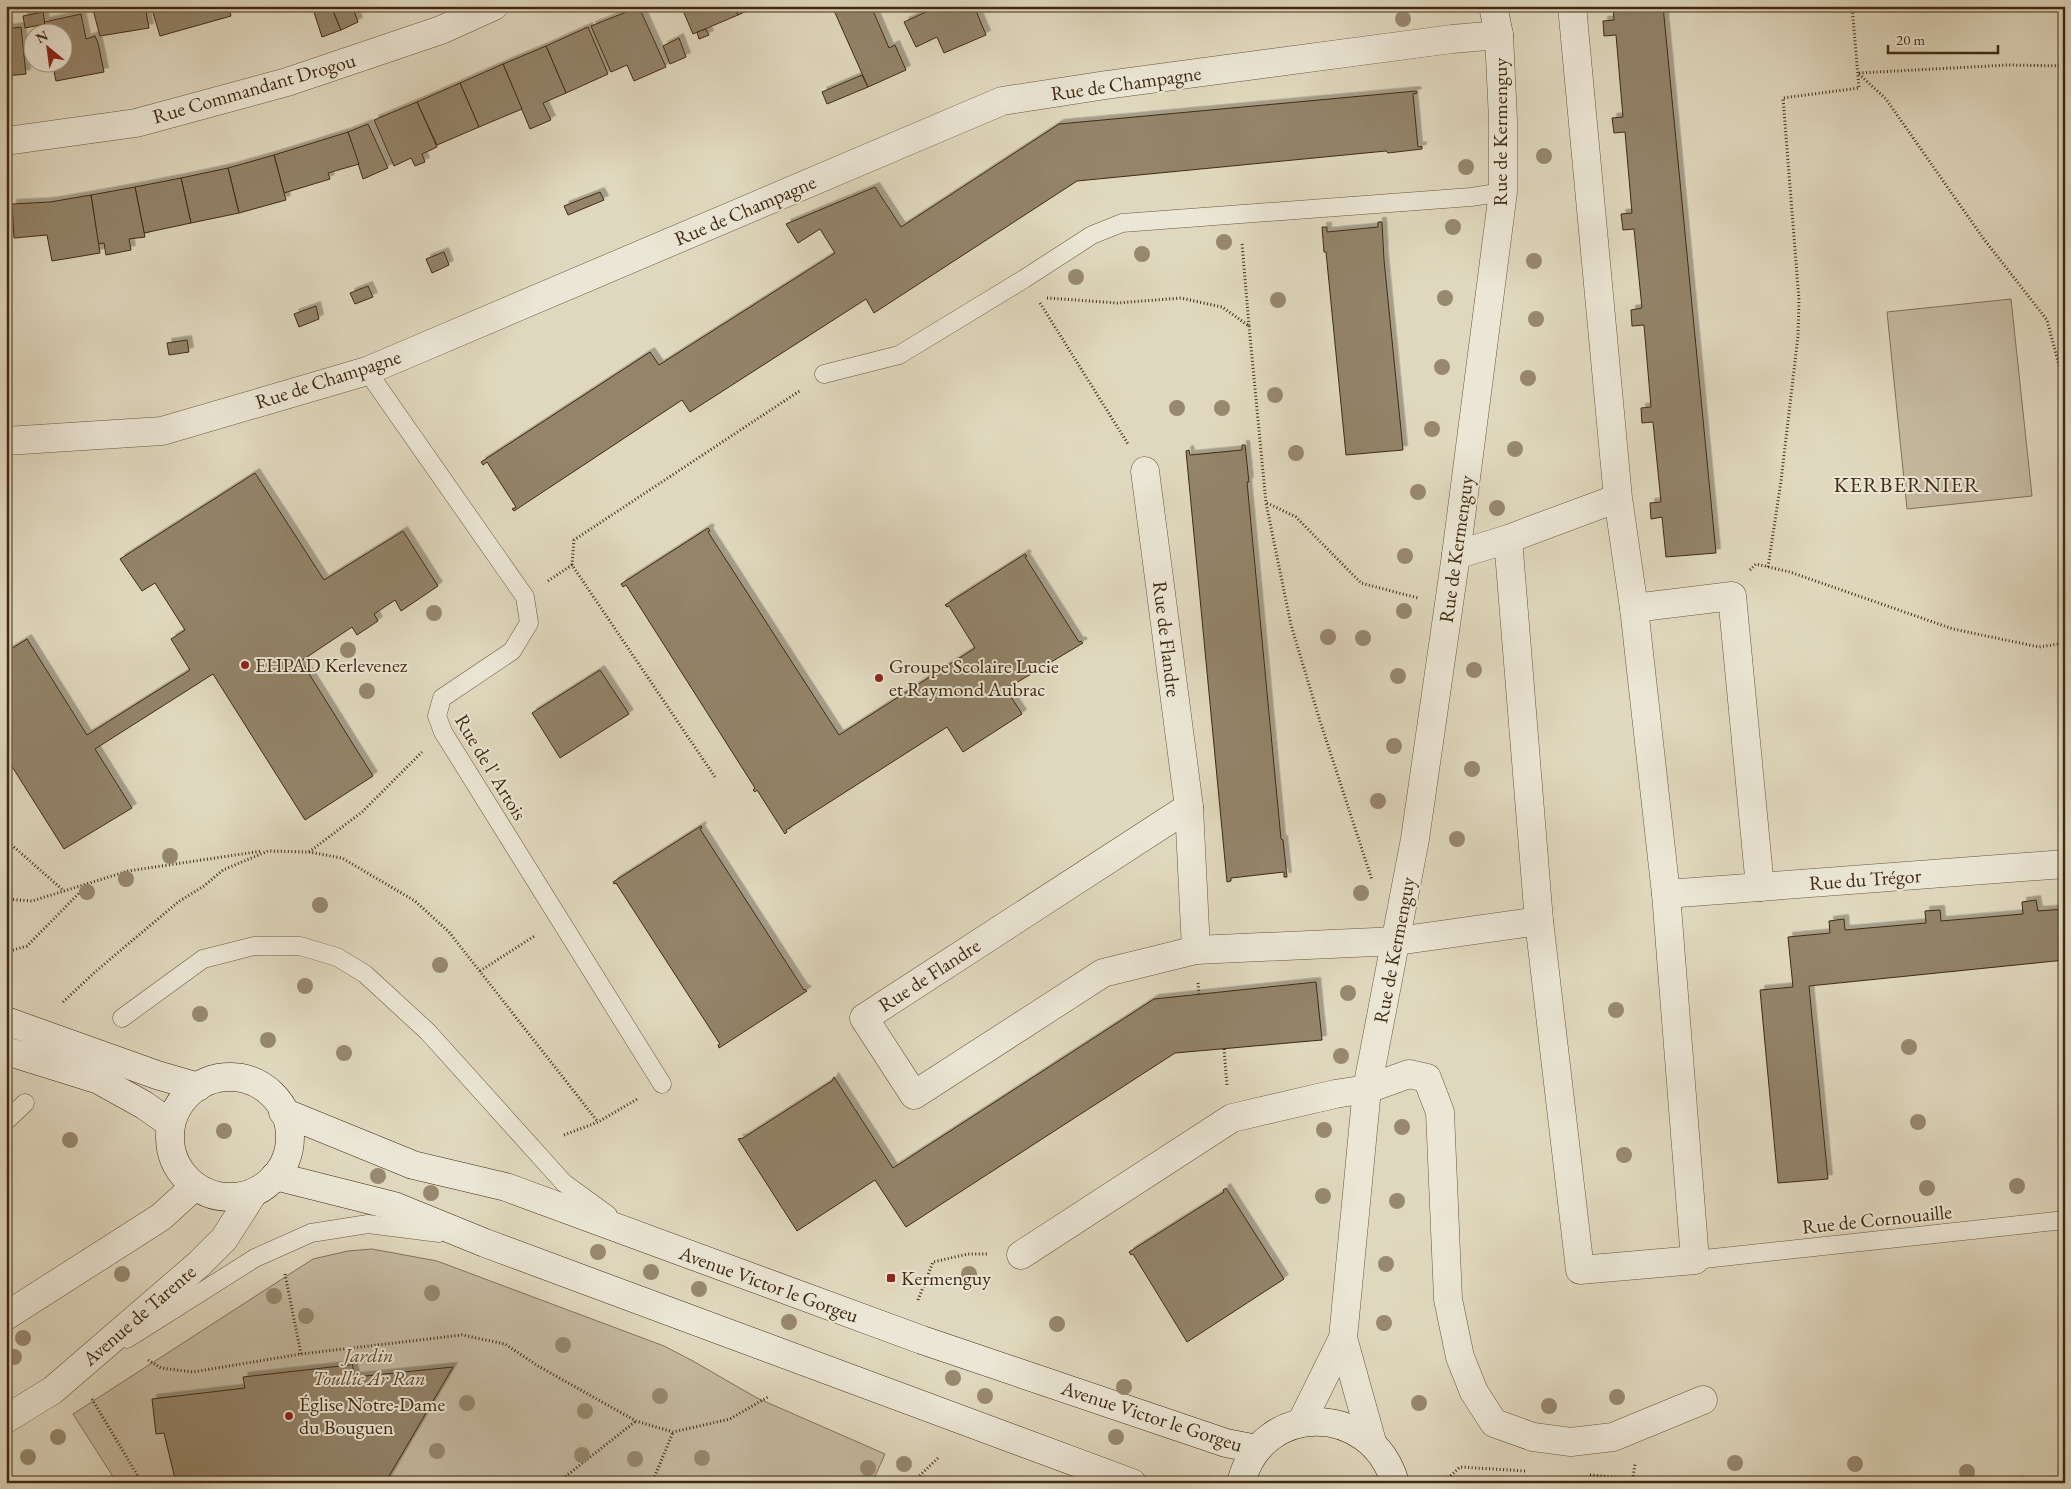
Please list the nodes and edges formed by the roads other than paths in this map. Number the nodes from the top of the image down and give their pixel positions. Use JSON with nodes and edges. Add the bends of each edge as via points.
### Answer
{"nodes":[{"id":1,"x":494,"y":6,"type":"edge"},
{"id":2,"x":1493,"y":6,"type":"edge"},
{"id":3,"x":1572,"y":6,"type":"edge"},
{"id":4,"x":1499,"y":34,"type":"junction"},
{"id":5,"x":6,"y":141,"type":"edge"},
{"id":6,"x":1503,"y":192,"type":"junction"},
{"id":7,"x":367,"y":371,"type":"junction"},
{"id":8,"x":824,"y":374,"type":"road end"},
{"id":9,"x":6,"y":441,"type":"edge"},
{"id":10,"x":1145,"y":471,"type":"road end"},
{"id":11,"x":1618,"y":498,"type":"junction"},
{"id":12,"x":1508,"y":538,"type":"junction"},
{"id":13,"x":1456,"y":555,"type":"junction"},
{"id":14,"x":1634,"y":608,"type":"junction"},
{"id":15,"x":1189,"y":806,"type":"junction"},
{"id":16,"x":2065,"y":864,"type":"edge"},
{"id":17,"x":1760,"y":887,"type":"junction"},
{"id":18,"x":1666,"y":894,"type":"junction"},
{"id":19,"x":1539,"y":921,"type":"junction"},
{"id":20,"x":1397,"y":940,"type":"junction"},
{"id":21,"x":1196,"y":950,"type":"junction"},
{"id":22,"x":122,"y":1018,"type":"dead end"},
{"id":23,"x":6,"y":1021,"type":"edge"},
{"id":24,"x":6,"y":1051,"type":"edge"},
{"id":25,"x":662,"y":1084,"type":"road end"},
{"id":26,"x":198,"y":1087,"type":"junction"},
{"id":27,"x":1367,"y":1089,"type":"junction"},
{"id":28,"x":25,"y":1103,"type":"dead end"},
{"id":29,"x":283,"y":1112,"type":"junction"},
{"id":30,"x":6,"y":1121,"type":"edge"},
{"id":31,"x":171,"y":1124,"type":"junction"},
{"id":32,"x":276,"y":1176,"type":"junction"},
{"id":33,"x":194,"y":1186,"type":"junction"},
{"id":34,"x":254,"y":1192,"type":"junction"},
{"id":35,"x":2065,"y":1220,"type":"edge"},
{"id":36,"x":640,"y":1236,"type":"junction"},
{"id":37,"x":485,"y":1243,"type":"junction"},
{"id":38,"x":1021,"y":1255,"type":"road end"},
{"id":39,"x":1695,"y":1260,"type":"junction"},
{"id":40,"x":6,"y":1316,"type":"edge"},
{"id":41,"x":1343,"y":1338,"type":"junction"},
{"id":42,"x":82,"y":1366,"type":"junction"},
{"id":43,"x":1703,"y":1400,"type":"dead end"},
{"id":44,"x":6,"y":1419,"type":"edge"},
{"id":45,"x":1301,"y":1423,"type":"junction"},
{"id":46,"x":1372,"y":1442,"type":"junction"},
{"id":47,"x":1257,"y":1449,"type":"junction"},
{"id":48,"x":1132,"y":1483,"type":"edge"},
{"id":49,"x":1241,"y":1483,"type":"edge"},
{"id":50,"x":1395,"y":1483,"type":"edge"}],
"edges":[{"from":1,"to":5,"type":"street","name":"Rue Commandant Drogou","via":[[441,30],[278,85],[136,123]]},
{"from":2,"to":4,"type":"street","name":"Rue de Kermenguy"},
{"from":3,"to":11,"type":"street"},
{"from":4,"to":6,"type":"street","name":"Rue de Kermenguy"},
{"from":4,"to":7,"type":"street","name":"Rue de Champagne","via":[[1002,101]]},
{"from":6,"to":8,"type":"lane","via":[[1122,223],[1092,235],[899,354]]},
{"from":6,"to":13,"type":"street","name":"Rue de Kermenguy"},
{"from":7,"to":9,"type":"street","name":"Rue de Champagne","via":[[162,431]]},
{"from":7,"to":25,"type":"lane","name":"Rue de l' Artois","via":[[525,597],[529,623],[512,651],[442,698],[437,716],[443,732]]},
{"from":10,"to":15,"type":"street","name":"Rue de Flandre"},
{"from":11,"to":12,"type":"street"},
{"from":11,"to":14,"type":"street"},
{"from":12,"to":13,"type":"street"},
{"from":12,"to":19,"type":"street"},
{"from":13,"to":20,"type":"street","name":"Rue de Kermenguy"},
{"from":14,"to":17,"type":"street","via":[[1732,596]]},
{"from":14,"to":18,"type":"street"},
{"from":15,"to":21,"type":"street","name":"Rue de Flandre"},
{"from":15,"to":21,"type":"street","name":"Rue de Flandre","via":[[864,1018],[914,1095],[1103,973]]},
{"from":16,"to":17,"type":"street","name":"Rue du Trégor"},
{"from":17,"to":18,"type":"street","name":"Rue du Trégor"},
{"from":18,"to":39,"type":"street"},
{"from":19,"to":20,"type":"street","name":"Rue de Flandre"},
{"from":19,"to":39,"type":"street","via":[[1580,1270]]},
{"from":20,"to":21,"type":"street","name":"Rue de Flandre"},
{"from":20,"to":27,"type":"street","name":"Rue de Kermenguy"},
{"from":22,"to":36,"type":"lane","via":[[203,959],[254,946],[300,946],[337,957],[366,974],[428,1032],[564,1183]]},
{"from":23,"to":26,"type":"street"},
{"from":24,"to":31,"type":"street","via":[[99,1080]]},
{"from":26,"to":29,"type":"street","via":[[213,1080],[242,1078],[268,1091]]},
{"from":26,"to":31,"type":"street","via":[[177,1108]]},
{"from":27,"to":38,"type":"street","via":[[1232,1118]]},
{"from":27,"to":41,"type":"street","name":"Rue de Kermenguy"},
{"from":27,"to":43,"type":"street","via":[[1409,1074],[1427,1078],[1440,1112],[1448,1299],[1460,1357],[1474,1392],[1494,1423],[1533,1437],[1571,1442],[1613,1437]]},
{"from":28,"to":30,"type":"lane"},
{"from":29,"to":32,"type":"street","via":[[290,1134],[288,1151]]},
{"from":29,"to":36,"type":"street","name":"Avenue Victor le Gorgeu","via":[[412,1165],[506,1187]]},
{"from":31,"to":33,"type":"street","via":[[173,1159]]},
{"from":32,"to":34,"type":"street"},
{"from":32,"to":37,"type":"street","via":[[394,1206]]},
{"from":33,"to":34,"type":"street","via":[[223,1198]]},
{"from":33,"to":40,"type":"street","via":[[161,1217]]},
{"from":34,"to":42,"type":"street","name":"Avenue de Tarente","via":[[224,1238],[199,1264]]},
{"from":35,"to":39,"type":"lane","name":"Rue de Cornouaille"},
{"from":36,"to":47,"type":"street","name":"Avenue Victor le Gorgeu","via":[[922,1340],[1226,1443]]},
{"from":37,"to":42,"type":"lane","via":[[430,1231],[368,1224],[311,1233],[255,1258]]},
{"from":37,"to":48,"type":"street"},
{"from":41,"to":45,"type":"street","name":"Rue de Kermenguy"},
{"from":41,"to":46,"type":"street","name":"Rue de Kermenguy"},
{"from":42,"to":44,"type":"street","name":"Avenue de Tarente","via":[[52,1390]]},
{"from":45,"to":46,"type":"street","via":[[1339,1424]]},
{"from":45,"to":47,"type":"street","via":[[1277,1433]]},
{"from":46,"to":50,"type":"street","via":[[1392,1470]]},
{"from":47,"to":49,"type":"street"}]}
